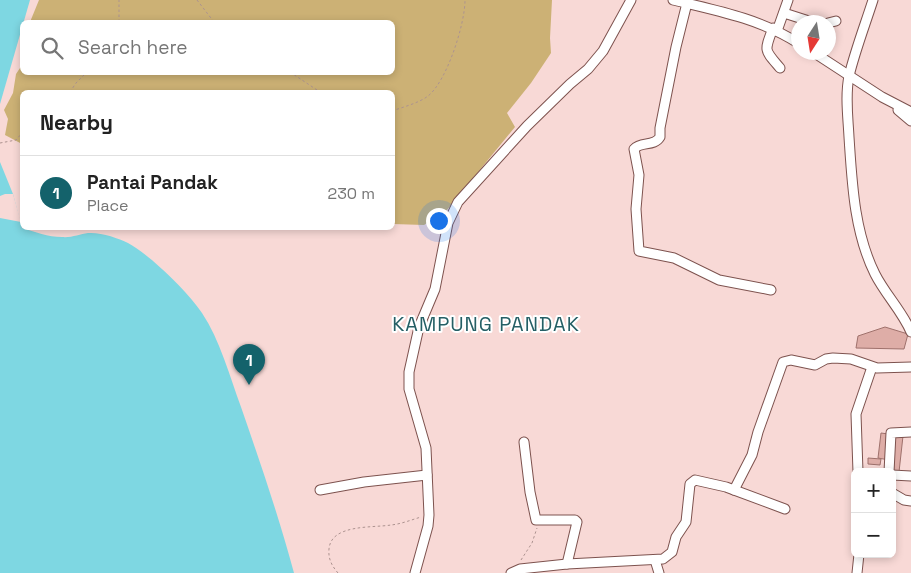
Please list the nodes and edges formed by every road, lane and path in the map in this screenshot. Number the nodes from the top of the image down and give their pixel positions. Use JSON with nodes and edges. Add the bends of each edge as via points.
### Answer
{"nodes":[{"id":1,"x":120,"y":0,"type":"edge"},
{"id":2,"x":197,"y":0,"type":"edge"},
{"id":3,"x":465,"y":0,"type":"edge"},
{"id":4,"x":631,"y":0,"type":"edge"},
{"id":5,"x":673,"y":0,"type":"edge"},
{"id":6,"x":788,"y":0,"type":"edge"},
{"id":7,"x":873,"y":0,"type":"edge"},
{"id":8,"x":687,"y":3,"type":"junction"},
{"id":9,"x":784,"y":13,"type":"junction"},
{"id":10,"x":791,"y":15,"type":"edge"},
{"id":11,"x":119,"y":20,"type":"edge"},
{"id":12,"x":212,"y":20,"type":"edge"},
{"id":13,"x":775,"y":30,"type":"junction"},
{"id":14,"x":791,"y":39,"type":"edge"},
{"id":15,"x":825,"y":60,"type":"edge"},
{"id":16,"x":780,"y":68,"type":"dead end"},
{"id":17,"x":84,"y":75,"type":"edge"},
{"id":18,"x":294,"y":75,"type":"edge"},
{"id":19,"x":849,"y":76,"type":"junction"},
{"id":20,"x":71,"y":90,"type":"edge"},
{"id":21,"x":317,"y":90,"type":"edge"},
{"id":22,"x":882,"y":97,"type":"junction"},
{"id":23,"x":395,"y":110,"type":"edge"},
{"id":24,"x":911,"y":112,"type":"edge"},
{"id":25,"x":911,"y":121,"type":"edge"},
{"id":26,"x":20,"y":135,"type":"edge"},
{"id":27,"x":0,"y":143,"type":"edge"},
{"id":28,"x":771,"y":290,"type":"dead end"},
{"id":29,"x":911,"y":330,"type":"edge"},
{"id":30,"x":872,"y":367,"type":"junction"},
{"id":31,"x":911,"y":367,"type":"edge"},
{"id":32,"x":911,"y":432,"type":"edge"},
{"id":33,"x":524,"y":442,"type":"dead end"},
{"id":34,"x":858,"y":468,"type":"edge"},
{"id":35,"x":889,"y":468,"type":"edge"},
{"id":36,"x":896,"y":474,"type":"edge"},
{"id":37,"x":427,"y":475,"type":"junction"},
{"id":38,"x":911,"y":476,"type":"edge"},
{"id":39,"x":320,"y":490,"type":"dead end"},
{"id":40,"x":734,"y":490,"type":"junction"},
{"id":41,"x":896,"y":495,"type":"edge"},
{"id":42,"x":911,"y":501,"type":"edge"},
{"id":43,"x":785,"y":509,"type":"dead end"},
{"id":44,"x":429,"y":515,"type":"junction"},
{"id":45,"x":536,"y":520,"type":"junction"},
{"id":46,"x":859,"y":558,"type":"edge"},
{"id":47,"x":655,"y":560,"type":"junction"},
{"id":48,"x":567,"y":564,"type":"junction"},
{"id":49,"x":513,"y":571,"type":"edge"},
{"id":50,"x":338,"y":573,"type":"edge"},
{"id":51,"x":415,"y":573,"type":"edge"},
{"id":52,"x":658,"y":573,"type":"edge"},
{"id":53,"x":857,"y":573,"type":"edge"}],
"edges":[{"from":1,"to":11,"type":"path"},
{"from":2,"to":12,"type":"path"},
{"from":3,"to":23,"type":"path","via":[[460,33],[441,80],[428,96]]},
{"from":4,"to":37,"type":"street","via":[[603,51],[588,69],[527,126],[458,202],[452,214],[435,289],[419,327],[409,372],[409,389],[426,448]]},
{"from":5,"to":8,"type":"street"},
{"from":6,"to":9,"type":"street"},
{"from":7,"to":19,"type":"street"},
{"from":8,"to":13,"type":"street","via":[[752,20]]},
{"from":8,"to":28,"type":"street","via":[[660,137],[654,143],[640,144],[634,149],[638,175],[639,251],[674,258],[719,280]]},
{"from":9,"to":10,"type":"street"},
{"from":9,"to":13,"type":"street"},
{"from":13,"to":14,"type":"street"},
{"from":13,"to":16,"type":"street","via":[[766,52]]},
{"from":15,"to":19,"type":"street"},
{"from":17,"to":20,"type":"path"},
{"from":18,"to":21,"type":"path"},
{"from":19,"to":22,"type":"street"},
{"from":19,"to":29,"type":"street","via":[[847,100],[852,171],[863,241],[874,273]]},
{"from":22,"to":24,"type":"street"},
{"from":22,"to":25,"type":"street"},
{"from":26,"to":27,"type":"path","via":[[16,140]]},
{"from":30,"to":31,"type":"street"},
{"from":30,"to":34,"type":"street","via":[[856,414]]},
{"from":30,"to":40,"type":"street","via":[[851,359],[833,358],[815,365],[791,360],[783,362],[752,455]]},
{"from":32,"to":35,"type":"street","via":[[892,433]]},
{"from":33,"to":45,"type":"street"},
{"from":36,"to":38,"type":"street"},
{"from":37,"to":39,"type":"street"},
{"from":37,"to":44,"type":"street"},
{"from":40,"to":43,"type":"street"},
{"from":40,"to":47,"type":"street","via":[[692,481],[686,522],[676,537],[672,552],[663,559]]},
{"from":41,"to":42,"type":"street"},
{"from":44,"to":50,"type":"path","via":[[392,525],[340,531],[331,539],[328,550],[331,565]]},
{"from":44,"to":51,"type":"street"},
{"from":45,"to":48,"type":"street","via":[[577,522]]},
{"from":45,"to":49,"type":"path","via":[[534,538]]},
{"from":46,"to":53,"type":"street"},
{"from":47,"to":48,"type":"street"},
{"from":47,"to":52,"type":"street"},
{"from":48,"to":49,"type":"street"}]}
